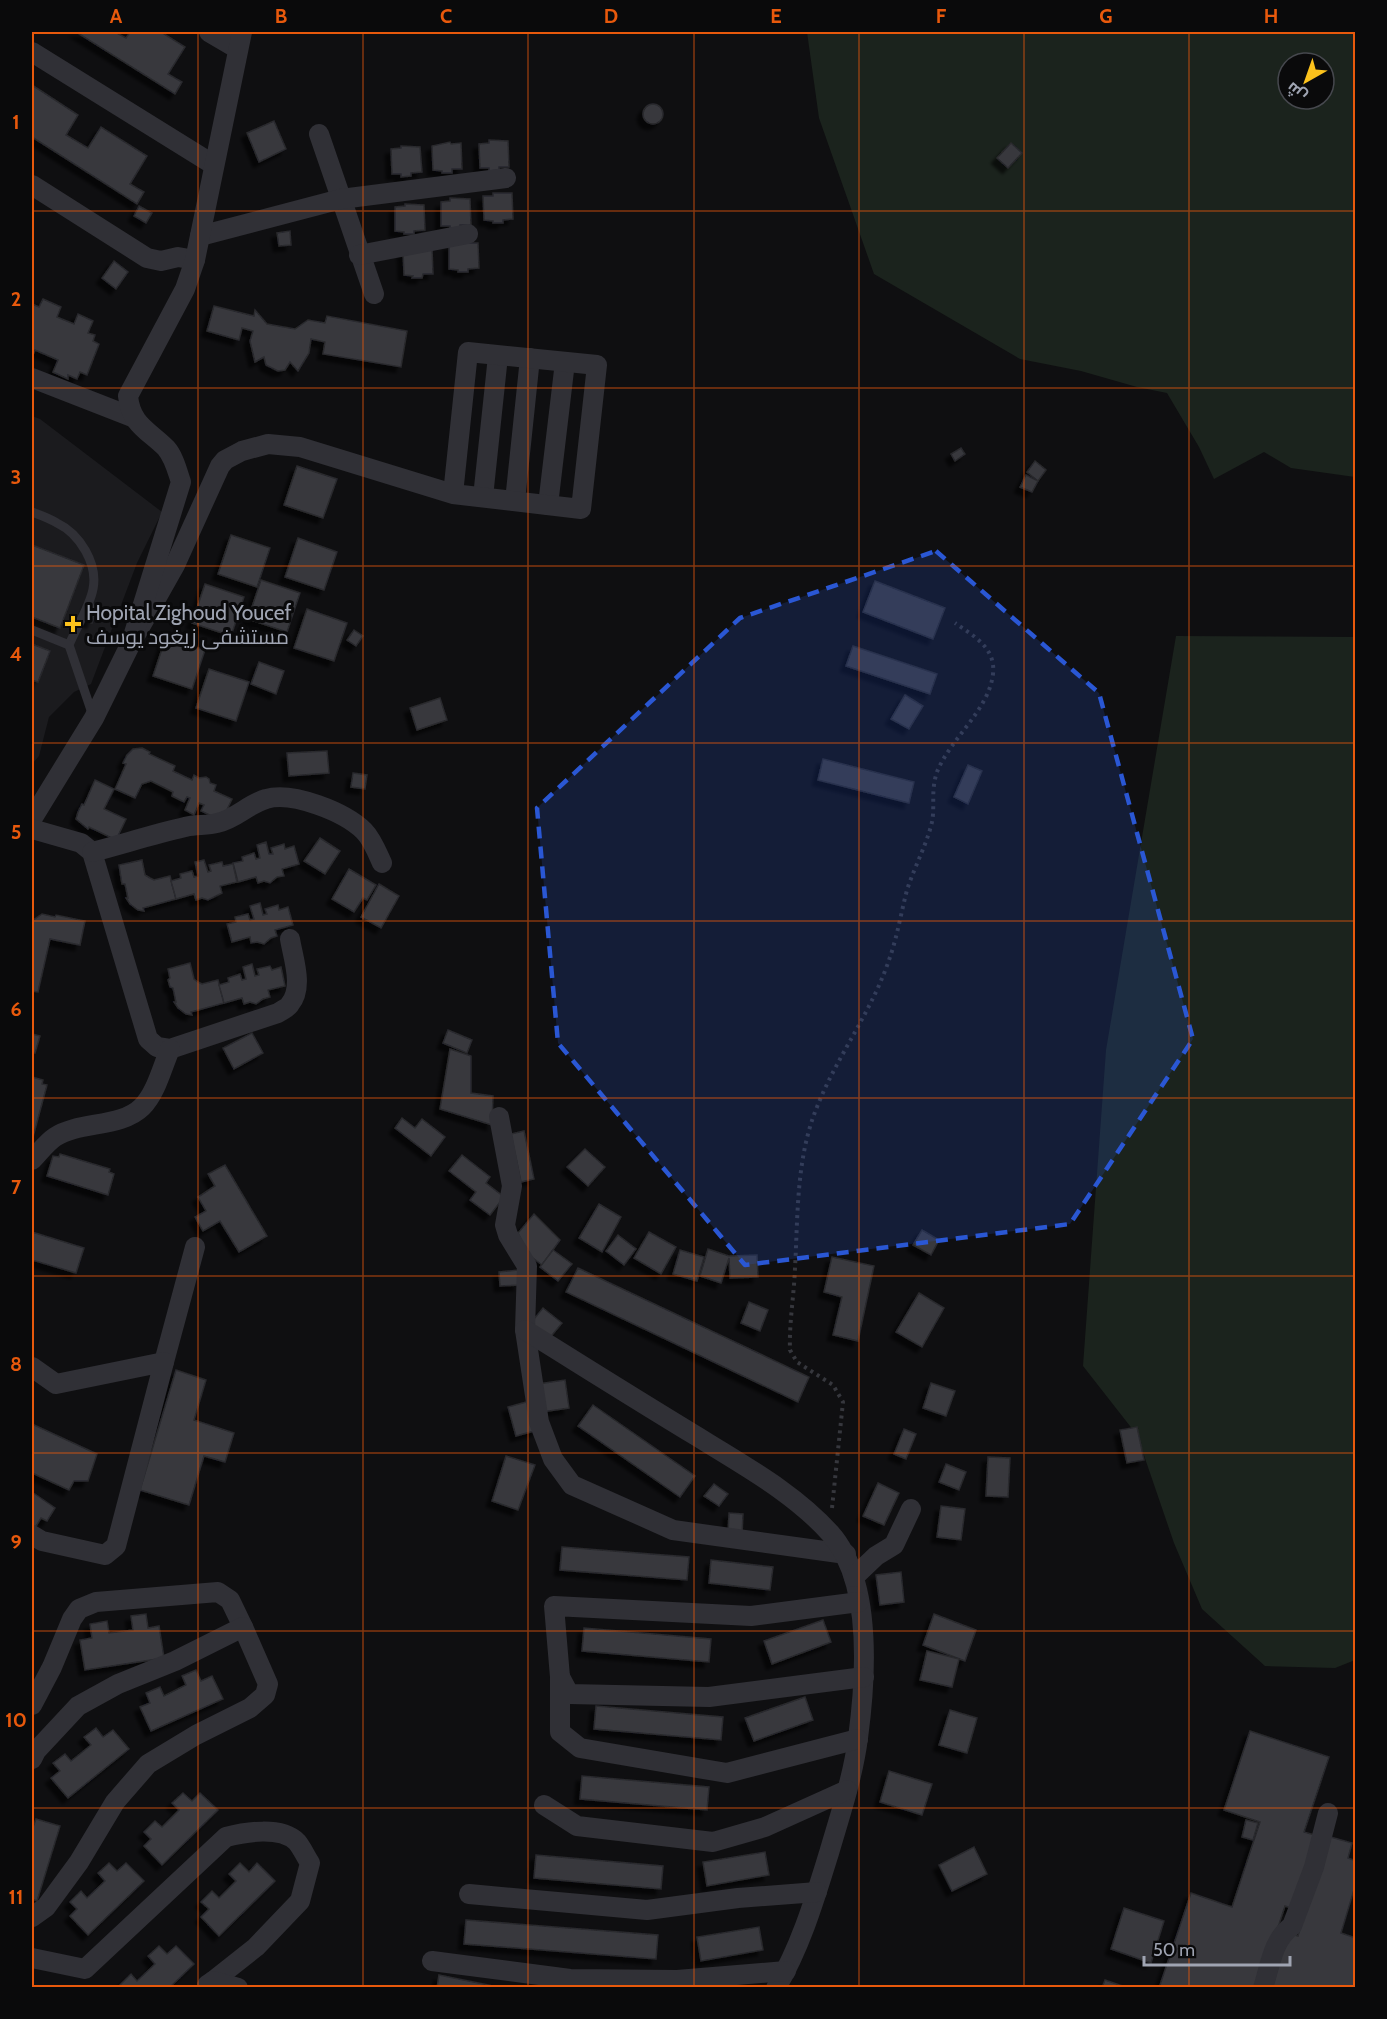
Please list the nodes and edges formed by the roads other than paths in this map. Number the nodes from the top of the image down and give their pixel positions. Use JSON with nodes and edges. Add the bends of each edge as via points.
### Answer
{"nodes":[{"id":1,"x":209,"y":32,"type":"edge"},
{"id":2,"x":240,"y":40,"type":"edge"},
{"id":3,"x":32,"y":52,"type":"edge"},
{"id":4,"x":320,"y":134,"type":"dead end"},
{"id":5,"x":214,"y":165,"type":"junction"},
{"id":6,"x":507,"y":178,"type":"dead end"},
{"id":7,"x":32,"y":185,"type":"edge"},
{"id":8,"x":341,"y":199,"type":"junction"},
{"id":9,"x":468,"y":234,"type":"dead end"},
{"id":10,"x":200,"y":236,"type":"junction"},
{"id":11,"x":359,"y":255,"type":"junction"},
{"id":12,"x":195,"y":260,"type":"junction"},
{"id":13,"x":374,"y":294,"type":"dead end"},
{"id":14,"x":498,"y":356,"type":"junction"},
{"id":15,"x":530,"y":358,"type":"junction"},
{"id":16,"x":566,"y":362,"type":"junction"},
{"id":17,"x":32,"y":378,"type":"edge"},
{"id":18,"x":132,"y":417,"type":"junction"},
{"id":19,"x":453,"y":494,"type":"junction"},
{"id":20,"x":483,"y":497,"type":"junction"},
{"id":21,"x":515,"y":501,"type":"junction"},
{"id":22,"x":548,"y":505,"type":"junction"},
{"id":23,"x":32,"y":512,"type":"edge"},
{"id":24,"x":32,"y":630,"type":"edge"},
{"id":25,"x":131,"y":643,"type":"junction"},
{"id":26,"x":69,"y":645,"type":"junction"},
{"id":27,"x":94,"y":718,"type":"junction"},
{"id":28,"x":32,"y":819,"type":"edge"},
{"id":29,"x":32,"y":829,"type":"edge"},
{"id":30,"x":92,"y":852,"type":"junction"},
{"id":31,"x":381,"y":863,"type":"dead end"},
{"id":32,"x":290,"y":939,"type":"dead end"},
{"id":33,"x":170,"y":1049,"type":"junction"},
{"id":34,"x":499,"y":1117,"type":"dead end"},
{"id":35,"x":32,"y":1160,"type":"edge"},
{"id":36,"x":195,"y":1247,"type":"dead end"},
{"id":37,"x":525,"y":1330,"type":"junction"},
{"id":38,"x":164,"y":1362,"type":"junction"},
{"id":39,"x":32,"y":1367,"type":"edge"},
{"id":40,"x":911,"y":1509,"type":"dead end"},
{"id":41,"x":32,"y":1535,"type":"edge"},
{"id":42,"x":846,"y":1554,"type":"junction"},
{"id":43,"x":854,"y":1577,"type":"junction"},
{"id":44,"x":859,"y":1602,"type":"junction"},
{"id":45,"x":243,"y":1628,"type":"junction"},
{"id":46,"x":560,"y":1677,"type":"junction"},
{"id":47,"x":864,"y":1677,"type":"junction"},
{"id":48,"x":32,"y":1705,"type":"edge"},
{"id":49,"x":858,"y":1739,"type":"junction"},
{"id":50,"x":32,"y":1759,"type":"edge"},
{"id":51,"x":847,"y":1790,"type":"junction"},
{"id":52,"x":544,"y":1805,"type":"dead end"},
{"id":53,"x":1328,"y":1813,"type":"dead end"},
{"id":54,"x":817,"y":1892,"type":"junction"},
{"id":55,"x":468,"y":1894,"type":"dead end"},
{"id":56,"x":32,"y":1917,"type":"edge"},
{"id":57,"x":32,"y":1958,"type":"edge"},
{"id":58,"x":432,"y":1961,"type":"dead end"},
{"id":59,"x":781,"y":1979,"type":"edge"},
{"id":60,"x":208,"y":1984,"type":"edge"},
{"id":61,"x":238,"y":1988,"type":"edge"},
{"id":62,"x":1263,"y":1988,"type":"edge"}],
"edges":[{"from":1,"to":2,"type":"street"},
{"from":2,"to":5,"type":"street"},
{"from":3,"to":5,"type":"street"},
{"from":4,"to":8,"type":"street"},
{"from":5,"to":10,"type":"street"},
{"from":6,"to":8,"type":"street"},
{"from":7,"to":12,"type":"street","via":[[147,258]]},
{"from":8,"to":10,"type":"street"},
{"from":8,"to":11,"type":"street"},
{"from":9,"to":11,"type":"street"},
{"from":10,"to":12,"type":"street"},
{"from":11,"to":13,"type":"street"},
{"from":12,"to":18,"type":"street","via":[[185,289],[128,396]]},
{"from":14,"to":15,"type":"street"},
{"from":14,"to":19,"type":"street","via":[[468,352]]},
{"from":14,"to":20,"type":"street"},
{"from":15,"to":16,"type":"street"},
{"from":15,"to":21,"type":"street"},
{"from":16,"to":22,"type":"street"},
{"from":16,"to":22,"type":"street","via":[[597,365],[581,508]]},
{"from":17,"to":18,"type":"street"},
{"from":18,"to":25,"type":"street","via":[[167,449],[181,482]]},
{"from":19,"to":20,"type":"street"},
{"from":19,"to":25,"type":"street","via":[[300,447],[268,444],[242,451],[220,466],[175,565]]},
{"from":20,"to":21,"type":"street"},
{"from":21,"to":22,"type":"street"},
{"from":23,"to":26,"type":"lane","via":[[69,531],[92,562],[93,590]]},
{"from":24,"to":26,"type":"lane"},
{"from":25,"to":27,"type":"street"},
{"from":26,"to":27,"type":"lane"},
{"from":27,"to":28,"type":"street","via":[[41,796]]},
{"from":29,"to":30,"type":"street","via":[[81,843]]},
{"from":30,"to":31,"type":"street","via":[[188,826],[227,821],[252,805],[280,796],[299,799],[357,825],[366,832]]},
{"from":30,"to":33,"type":"street","via":[[148,1039],[157,1047]]},
{"from":32,"to":33,"type":"street","via":[[297,980],[290,1005]]},
{"from":33,"to":35,"type":"street","via":[[150,1098],[140,1109],[55,1137]]},
{"from":34,"to":37,"type":"street","via":[[512,1186],[505,1225],[527,1266]]},
{"from":36,"to":38,"type":"street"},
{"from":37,"to":42,"type":"street","via":[[783,1490],[830,1533]]},
{"from":37,"to":42,"type":"street","via":[[539,1422],[553,1459],[572,1485],[673,1530]]},
{"from":38,"to":39,"type":"street","via":[[56,1384]]},
{"from":38,"to":41,"type":"street","via":[[116,1546],[105,1555],[42,1541]]},
{"from":40,"to":43,"type":"street","via":[[894,1545]]},
{"from":42,"to":43,"type":"street"},
{"from":43,"to":44,"type":"street"},
{"from":44,"to":46,"type":"street","via":[[751,1616],[554,1606]]},
{"from":44,"to":47,"type":"street","via":[[865,1643]]},
{"from":45,"to":48,"type":"street","via":[[230,1600],[218,1592],[96,1602],[79,1609],[72,1619]]},
{"from":45,"to":50,"type":"street","via":[[78,1706]]},
{"from":45,"to":56,"type":"street","via":[[268,1684],[265,1695],[250,1708],[148,1764],[115,1802],[46,1908]]},
{"from":46,"to":47,"type":"street","via":[[569,1694],[709,1697]]},
{"from":46,"to":49,"type":"street","via":[[560,1732],[580,1748],[727,1773]]},
{"from":47,"to":49,"type":"street"},
{"from":49,"to":51,"type":"street"},
{"from":51,"to":52,"type":"street","via":[[765,1827],[713,1842],[577,1826]]},
{"from":51,"to":54,"type":"street"},
{"from":53,"to":62,"type":"street","via":[[1303,1897],[1292,1926],[1276,1946]]},
{"from":54,"to":55,"type":"street","via":[[647,1910]]},
{"from":54,"to":59,"type":"street"},
{"from":57,"to":60,"type":"street","via":[[85,1969],[226,1837],[249,1831],[277,1833],[296,1841],[310,1863],[300,1901],[256,1947]]},
{"from":58,"to":59,"type":"street","via":[[570,1979]]},
{"from":60,"to":61,"type":"street"}]}
